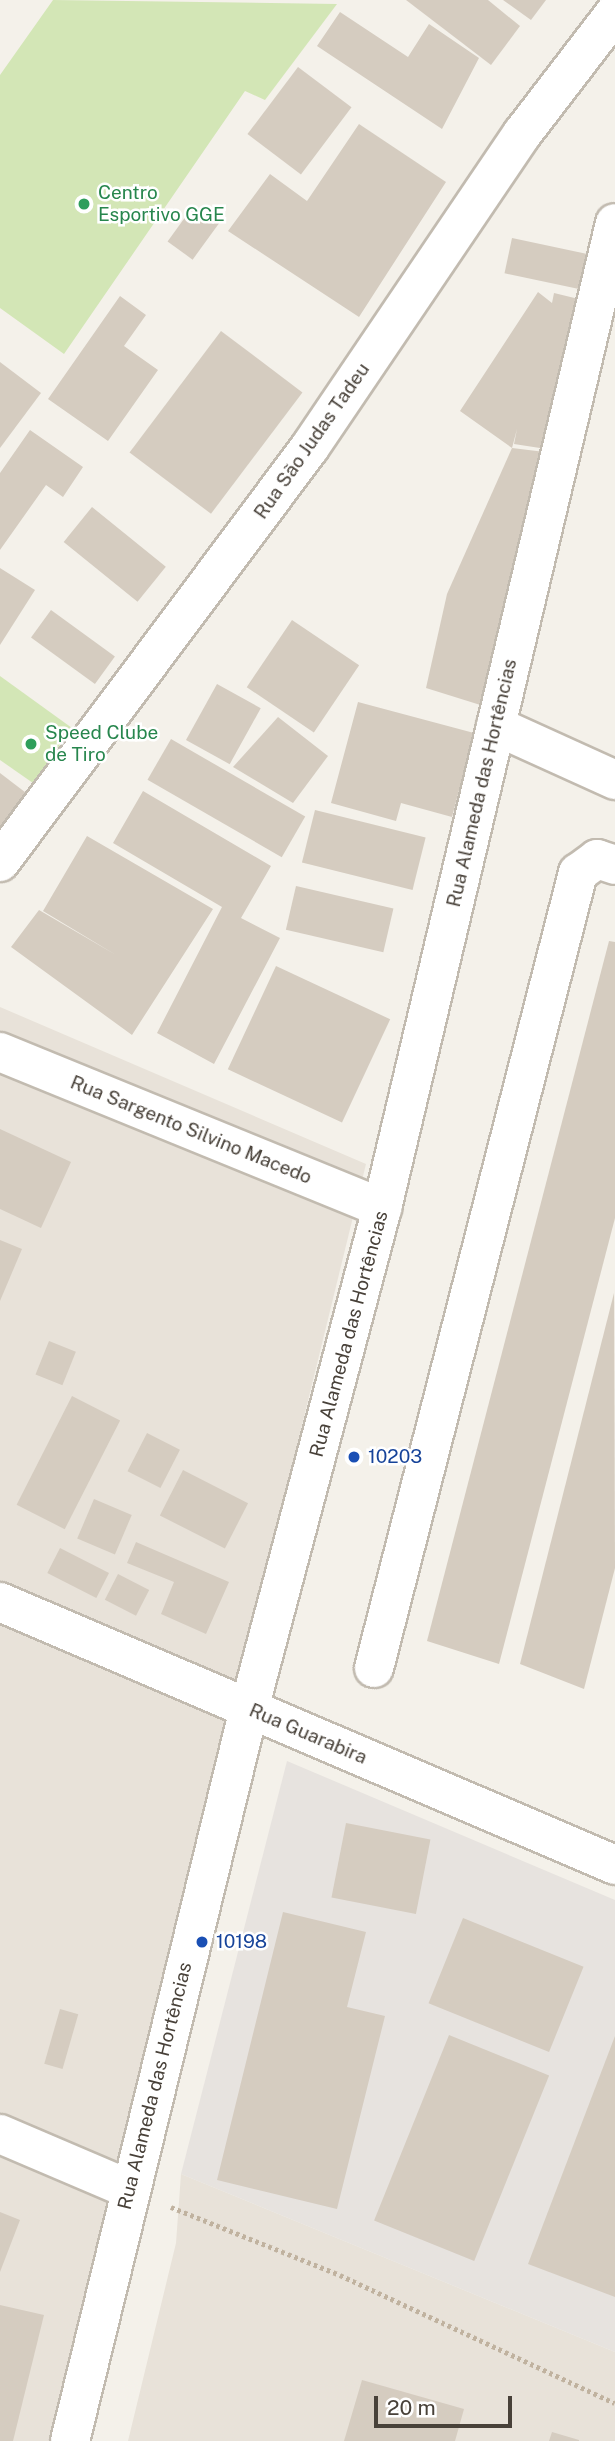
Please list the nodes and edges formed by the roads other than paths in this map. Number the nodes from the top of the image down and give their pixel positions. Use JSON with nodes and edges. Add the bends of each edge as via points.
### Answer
{"nodes":[{"id":1,"x":615,"y":13,"type":"edge"},
{"id":2,"x":614,"y":234,"type":"edge"},
{"id":3,"x":496,"y":726,"type":"junction"},
{"id":4,"x":615,"y":780,"type":"edge"},
{"id":5,"x":0,"y":862,"type":"edge"},
{"id":6,"x":615,"y":864,"type":"edge"},
{"id":7,"x":0,"y":1052,"type":"edge"},
{"id":8,"x":382,"y":1208,"type":"junction"},
{"id":9,"x":0,"y":1602,"type":"edge"},
{"id":10,"x":374,"y":1668,"type":"dead end"},
{"id":11,"x":249,"y":1709,"type":"junction"},
{"id":12,"x":615,"y":1865,"type":"edge"},
{"id":13,"x":0,"y":2134,"type":"edge"},
{"id":14,"x":129,"y":2189,"type":"junction"},
{"id":15,"x":70,"y":2441,"type":"edge"}],
"edges":[{"from":1,"to":5,"type":"street","name":"Rua São Judas Tadeu","via":[[522,134],[310,447]]},
{"from":2,"to":3,"type":"street","name":"Rua Alameda das Hortências"},
{"from":3,"to":4,"type":"street"},
{"from":3,"to":8,"type":"street","name":"Rua Alameda das Hortências"},
{"from":6,"to":10,"type":"street","via":[[597,859],[578,873]]},
{"from":7,"to":8,"type":"street","name":"Rua Sargento Silvino Macedo"},
{"from":8,"to":11,"type":"street","name":"Rua Alameda das Hortências"},
{"from":9,"to":11,"type":"street","name":"Rua Guarabira"},
{"from":11,"to":12,"type":"street","name":"Rua Guarabira"},
{"from":11,"to":14,"type":"street","name":"Rua Alameda das Hortências"},
{"from":13,"to":14,"type":"street"},
{"from":14,"to":15,"type":"street","name":"Rua Alameda das Hortências"}]}
